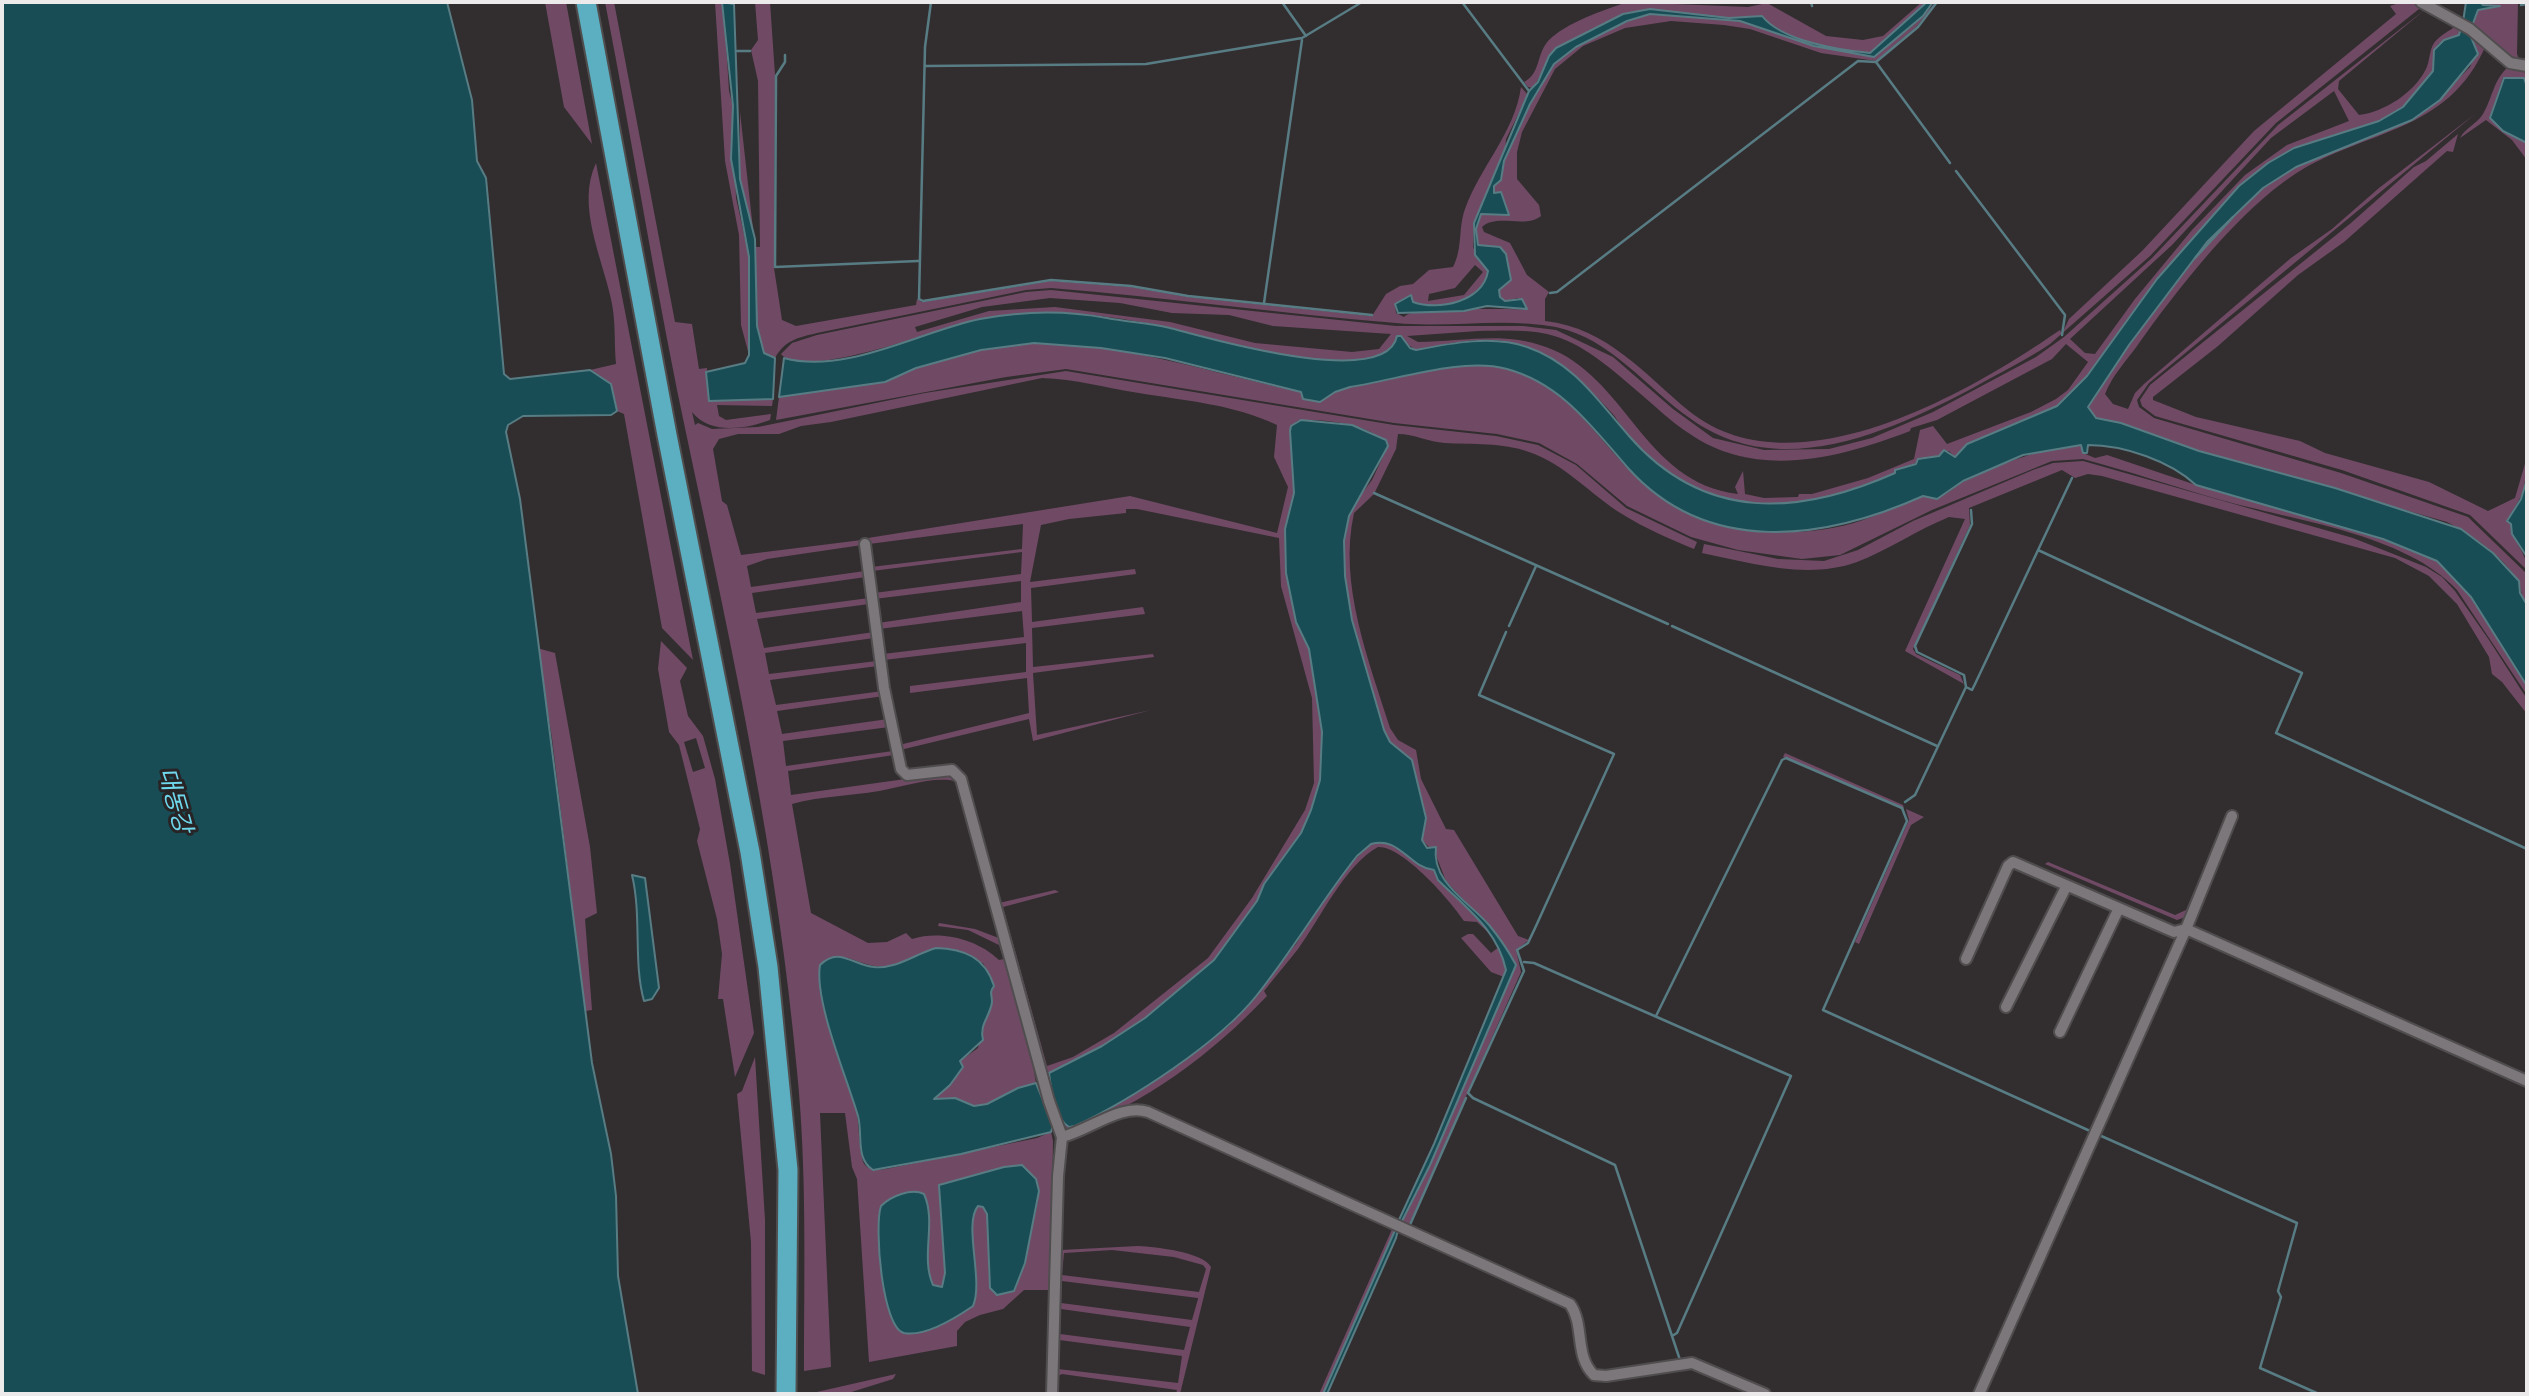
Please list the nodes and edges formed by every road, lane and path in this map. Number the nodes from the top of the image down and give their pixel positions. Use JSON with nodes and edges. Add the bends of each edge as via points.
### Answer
{"nodes":[{"id":1,"x":586,"y":2,"type":"edge"},
{"id":2,"x":2421,"y":2,"type":"edge"},
{"id":3,"x":2527,"y":65,"type":"edge"},
{"id":4,"x":865,"y":544,"type":"dead end"},
{"id":5,"x":2232,"y":816,"type":"dead end"},
{"id":6,"x":2066,"y":887,"type":"junction"},
{"id":7,"x":2119,"y":908,"type":"junction"},
{"id":8,"x":2186,"y":929,"type":"junction"},
{"id":9,"x":1966,"y":959,"type":"dead end"},
{"id":10,"x":2006,"y":1007,"type":"dead end"},
{"id":11,"x":2060,"y":1032,"type":"dead end"},
{"id":12,"x":2527,"y":1081,"type":"edge"},
{"id":13,"x":1062,"y":1137,"type":"junction"},
{"id":14,"x":786,"y":1394,"type":"edge"},
{"id":15,"x":1052,"y":1394,"type":"edge"},
{"id":16,"x":1765,"y":1394,"type":"edge"},
{"id":17,"x":1979,"y":1394,"type":"edge"}],
"edges":[{"from":1,"to":14,"type":"highway","via":[[750,852],[768,967],[788,1170]]},
{"from":2,"to":3,"type":"street","via":[[2466,27],[2510,63]]},
{"from":4,"to":13,"type":"street","via":[[884,688],[901,769],[907,775],[952,770],[961,779]]},
{"from":5,"to":8,"type":"street"},
{"from":6,"to":7,"type":"street"},
{"from":6,"to":9,"type":"street","via":[[2013,862]]},
{"from":6,"to":10,"type":"street"},
{"from":7,"to":8,"type":"street","via":[[2174,932]]},
{"from":7,"to":11,"type":"street"},
{"from":8,"to":12,"type":"street"},
{"from":8,"to":17,"type":"street"},
{"from":13,"to":15,"type":"street"},
{"from":13,"to":16,"type":"street","via":[[1130,1108],[1148,1112],[1570,1304],[1584,1362],[1594,1375],[1692,1363]]}]}
